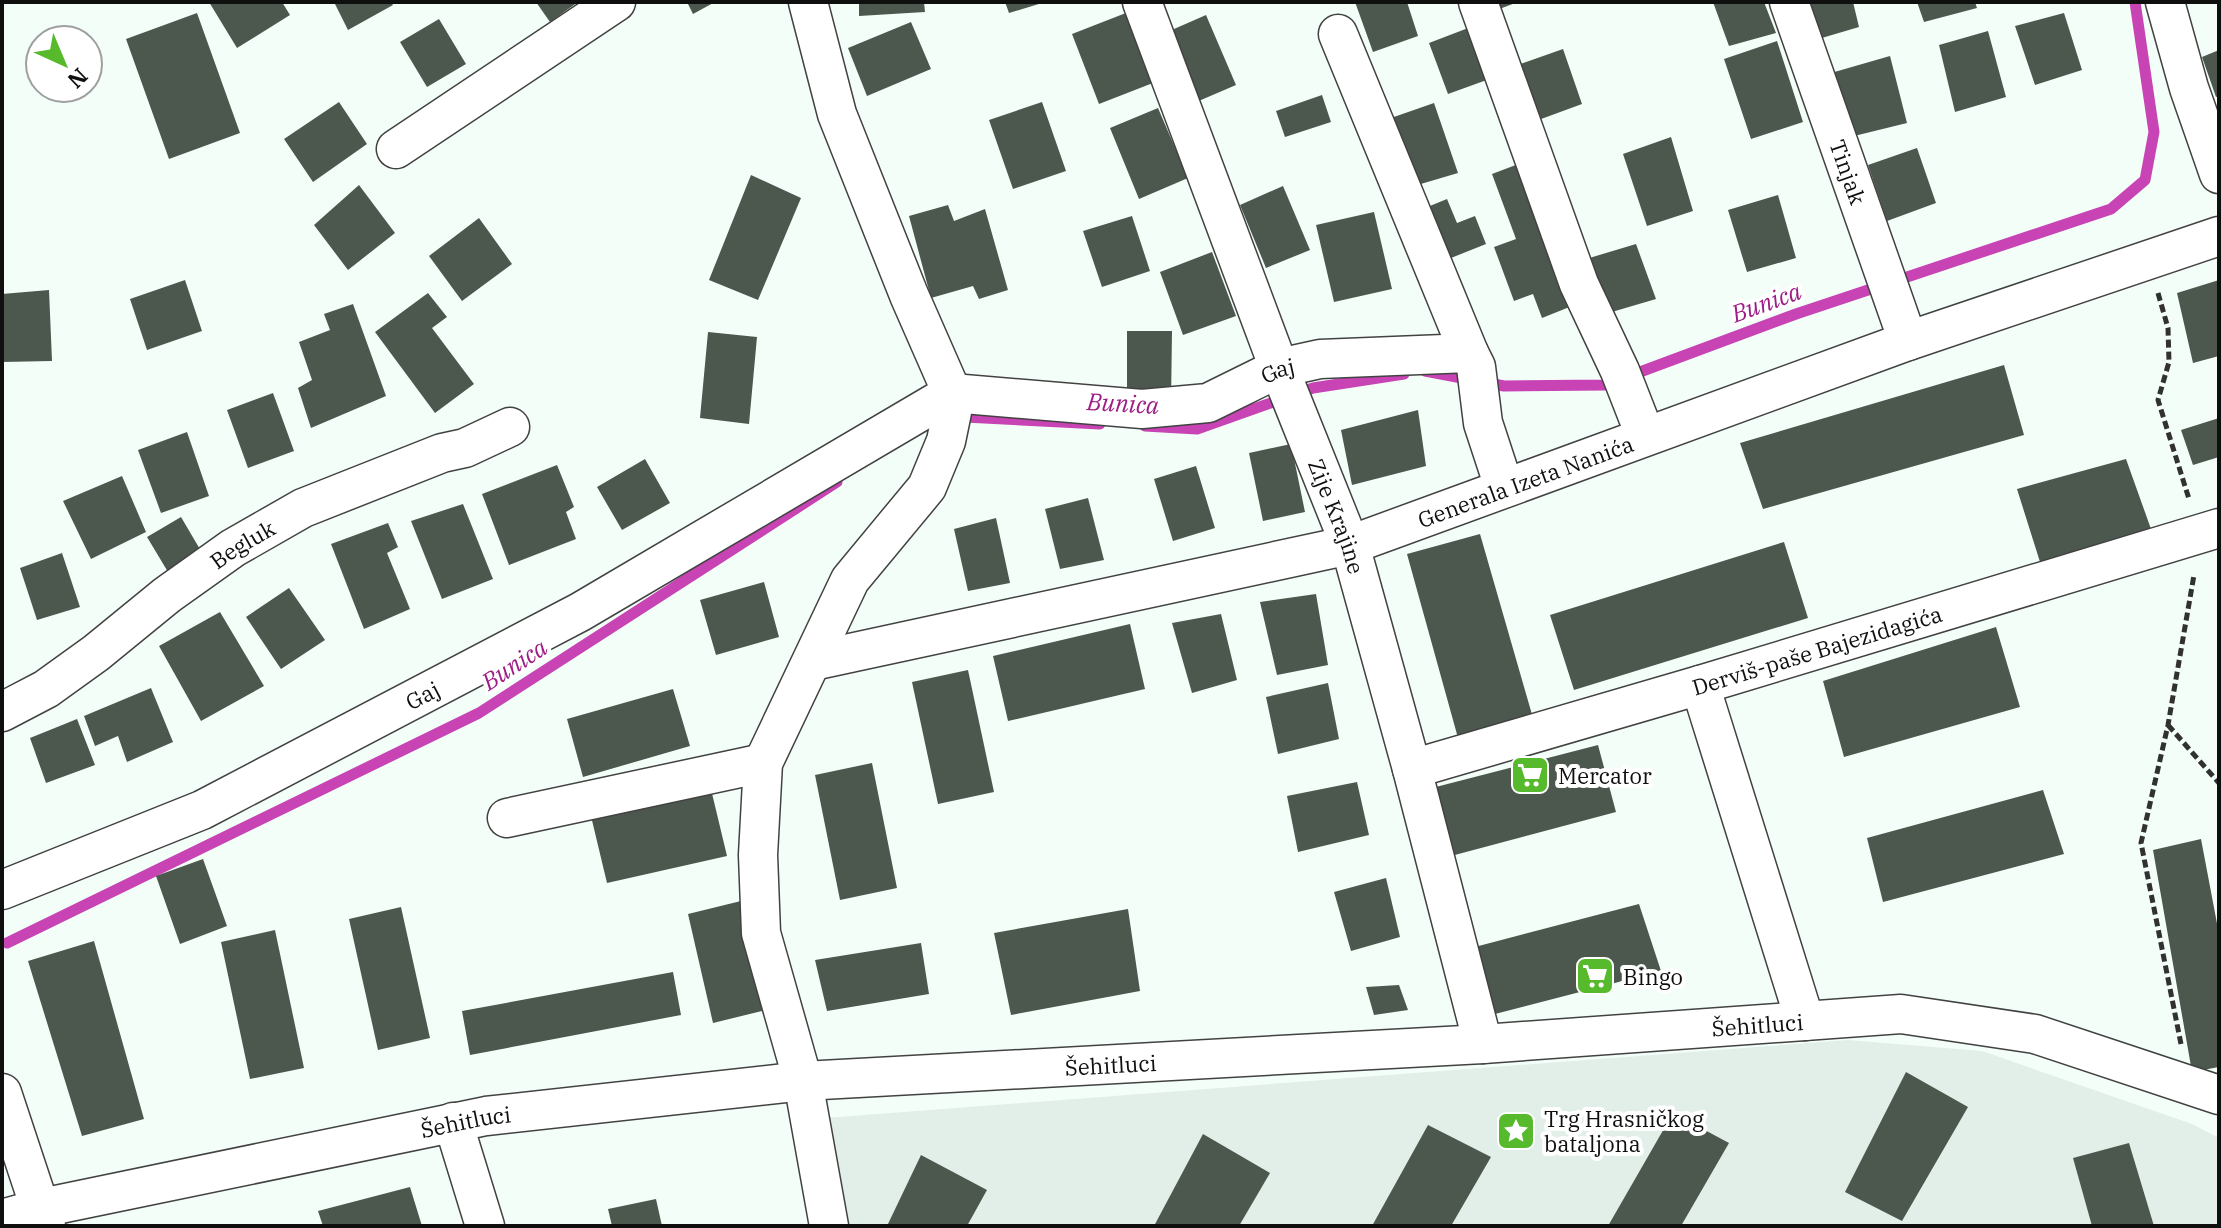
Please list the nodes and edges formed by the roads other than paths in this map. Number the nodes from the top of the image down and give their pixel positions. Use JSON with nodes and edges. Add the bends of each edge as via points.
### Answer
{"nodes":[{"id":1,"x":616,"y":2,"type":"edge"},
{"id":2,"x":808,"y":2,"type":"edge"},
{"id":3,"x":1142,"y":2,"type":"edge"},
{"id":4,"x":1478,"y":2,"type":"edge"},
{"id":5,"x":1789,"y":2,"type":"edge"},
{"id":6,"x":2165,"y":2,"type":"edge"},
{"id":7,"x":1338,"y":34,"type":"dead end"},
{"id":8,"x":396,"y":149,"type":"dead end"},
{"id":9,"x":2219,"y":174,"type":"edge"},
{"id":10,"x":2219,"y":236,"type":"edge"},
{"id":11,"x":1902,"y":324,"type":"junction"},
{"id":12,"x":1472,"y":360,"type":"junction"},
{"id":13,"x":1282,"y":375,"type":"junction"},
{"id":14,"x":950,"y":415,"type":"junction"},
{"id":15,"x":510,"y":427,"type":"dead end"},
{"id":16,"x":1645,"y":435,"type":"junction"},
{"id":17,"x":1504,"y":487,"type":"junction"},
{"id":18,"x":2209,"y":531,"type":"edge"},
{"id":19,"x":1350,"y":545,"type":"junction"},
{"id":20,"x":813,"y":661,"type":"junction"},
{"id":21,"x":1700,"y":685,"type":"junction"},
{"id":22,"x":2,"y":712,"type":"edge"},
{"id":23,"x":763,"y":763,"type":"junction"},
{"id":24,"x":1412,"y":769,"type":"junction"},
{"id":25,"x":507,"y":818,"type":"dead end"},
{"id":26,"x":2,"y":890,"type":"edge"},
{"id":27,"x":1805,"y":1021,"type":"junction"},
{"id":28,"x":1483,"y":1044,"type":"junction"},
{"id":29,"x":803,"y":1081,"type":"junction"},
{"id":30,"x":2211,"y":1092,"type":"edge"},
{"id":31,"x":2,"y":1093,"type":"edge"},
{"id":32,"x":453,"y":1122,"type":"junction"},
{"id":33,"x":44,"y":1217,"type":"edge"},
{"id":34,"x":2,"y":1219,"type":"edge"},
{"id":35,"x":485,"y":1226,"type":"edge"},
{"id":36,"x":829,"y":1226,"type":"edge"}],
"edges":[{"from":1,"to":8,"type":"street"},
{"from":2,"to":14,"type":"street","via":[[837,114]]},
{"from":3,"to":13,"type":"street","name":"Zije Krajine"},
{"from":4,"to":16,"type":"street","via":[[1579,284]]},
{"from":5,"to":11,"type":"street","name":"Tinjak"},
{"from":6,"to":9,"type":"street"},
{"from":7,"to":12,"type":"street"},
{"from":10,"to":11,"type":"street","name":"Generala Izeta Nanića","via":[[2147,261]]},
{"from":11,"to":16,"type":"street","name":"Generala Izeta Nanića"},
{"from":12,"to":13,"type":"street","name":"Gaj","via":[[1320,359]]},
{"from":12,"to":17,"type":"street"},
{"from":13,"to":14,"type":"street","name":"Gaj","via":[[1208,403]]},
{"from":13,"to":19,"type":"street","name":"Zije Krajine"},
{"from":14,"to":20,"type":"street","via":[[927,487],[850,580]]},
{"from":14,"to":26,"type":"street","name":"Gaj","via":[[202,810]]},
{"from":15,"to":22,"type":"street","name":"Begluk","via":[[303,508],[233,548],[46,689]]},
{"from":16,"to":17,"type":"street","name":"Generala Izeta Nanića"},
{"from":17,"to":19,"type":"street","name":"Generala Izeta Nanića"},
{"from":18,"to":21,"type":"street","name":"Derviš-paše Bajezidagića"},
{"from":19,"to":20,"type":"street","name":"Generala Izeta Nanića"},
{"from":19,"to":24,"type":"street","name":"Zije Krajine"},
{"from":20,"to":23,"type":"street"},
{"from":21,"to":24,"type":"street","name":"Derviš-paše Bajezidagića"},
{"from":21,"to":27,"type":"street"},
{"from":23,"to":25,"type":"street"},
{"from":23,"to":29,"type":"street","via":[[761,933]]},
{"from":24,"to":28,"type":"street","name":"Zije Krajine"},
{"from":27,"to":28,"type":"street","name":"Šehitluci"},
{"from":27,"to":30,"type":"street","name":"Šehitluci","via":[[1901,1014],[2035,1034]]},
{"from":28,"to":29,"type":"street","name":"Šehitluci"},
{"from":29,"to":32,"type":"street","name":"Šehitluci"},
{"from":29,"to":36,"type":"street"},
{"from":31,"to":33,"type":"street"},
{"from":32,"to":33,"type":"street","name":"Šehitluci"},
{"from":32,"to":35,"type":"street"},
{"from":33,"to":34,"type":"street","name":"Šehitluci"}]}
